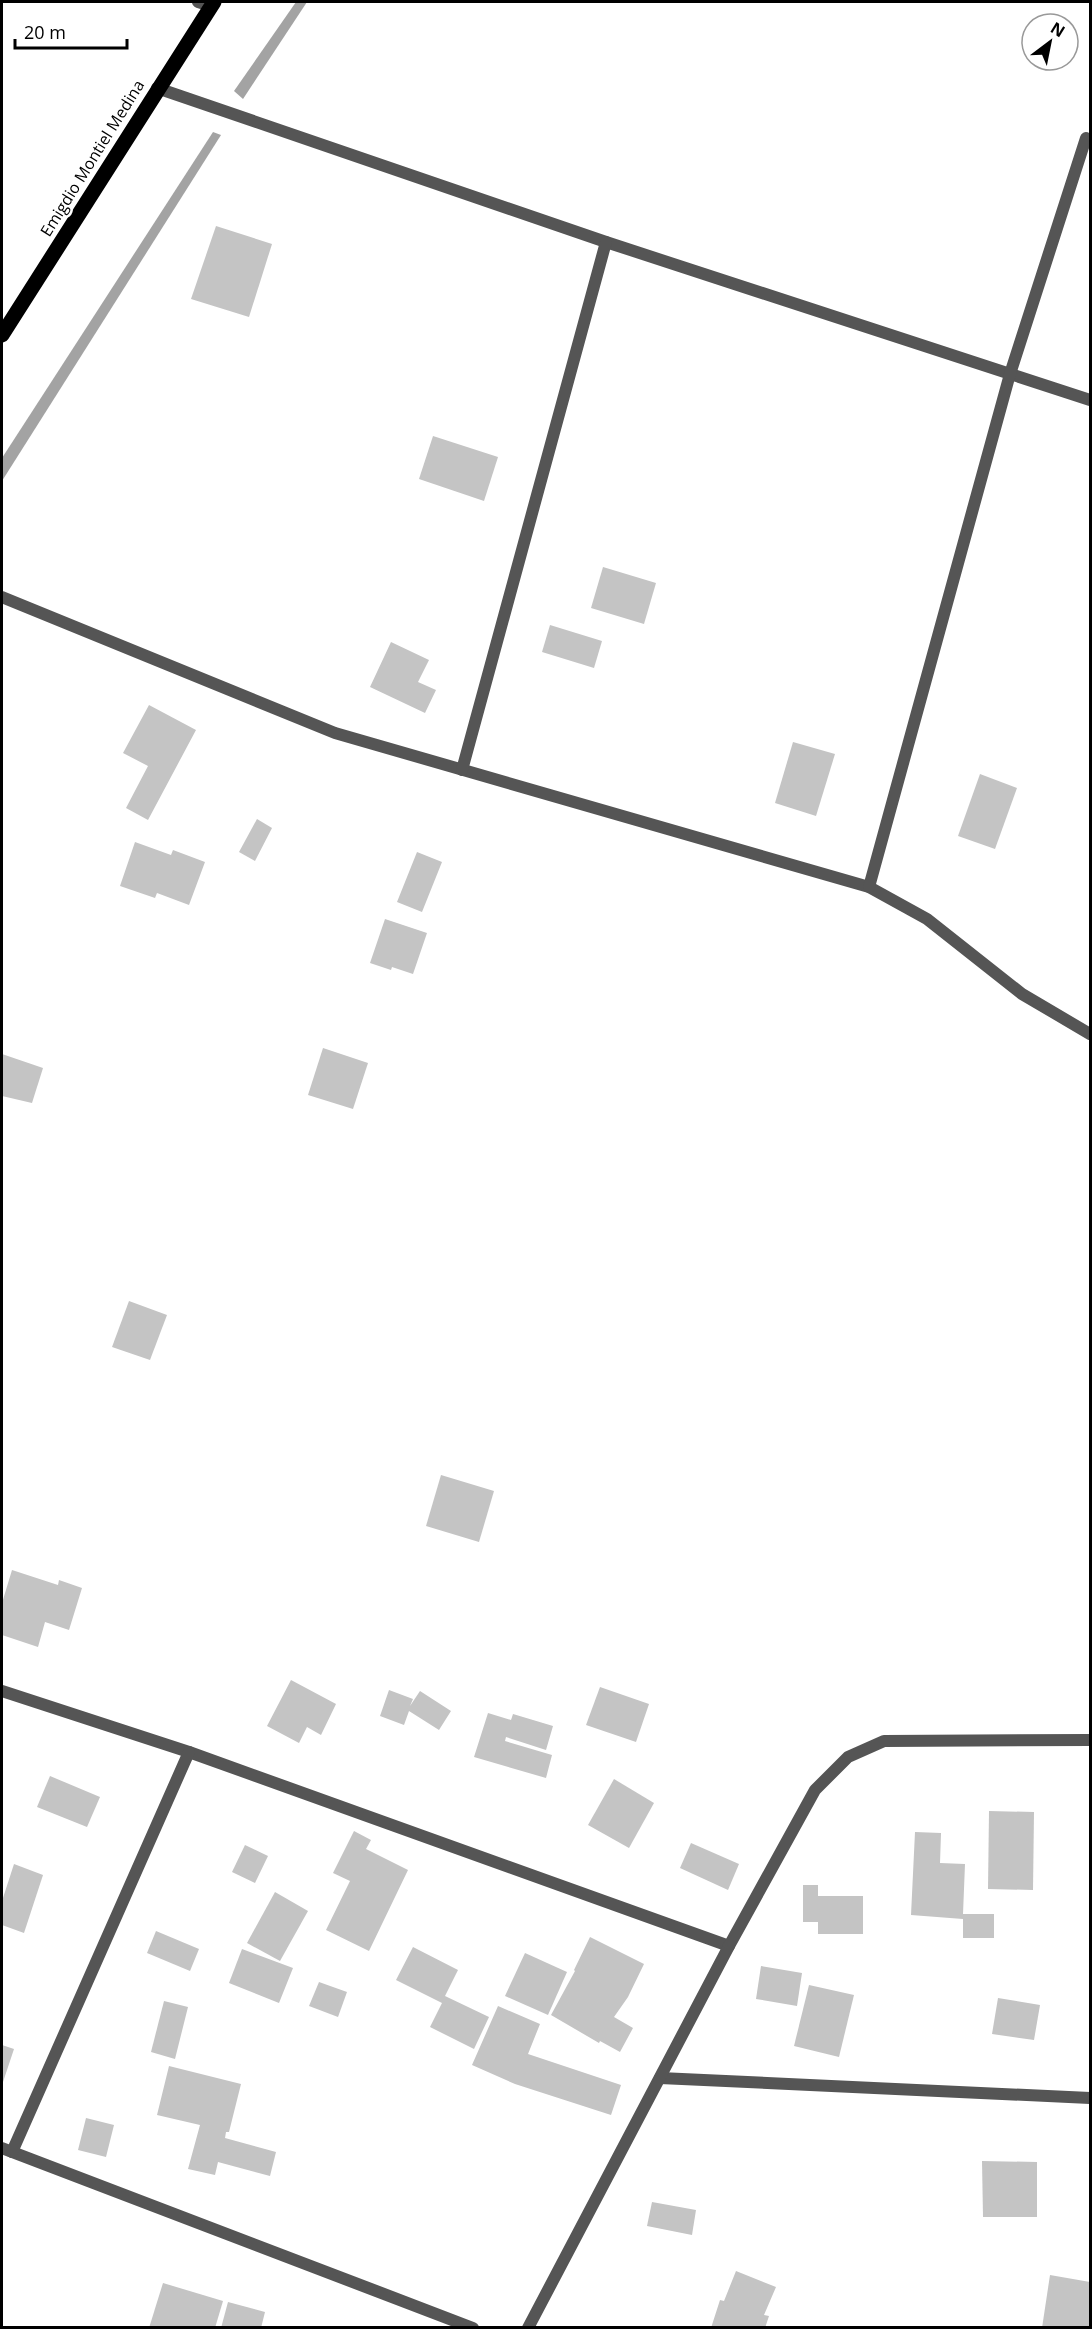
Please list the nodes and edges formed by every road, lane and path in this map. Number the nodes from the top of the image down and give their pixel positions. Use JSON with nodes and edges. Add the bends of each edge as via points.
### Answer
{"nodes":[{"id":1,"x":208,"y":3,"type":"edge"},
{"id":2,"x":157,"y":88,"type":"junction"},
{"id":3,"x":1086,"y":138,"type":"dead end"},
{"id":4,"x":606,"y":242,"type":"junction"},
{"id":5,"x":2,"y":335,"type":"edge"},
{"id":6,"x":1010,"y":374,"type":"junction"},
{"id":7,"x":1090,"y":400,"type":"edge"},
{"id":8,"x":2,"y":597,"type":"edge"},
{"id":9,"x":462,"y":770,"type":"junction"},
{"id":10,"x":869,"y":887,"type":"junction"},
{"id":11,"x":1090,"y":1034,"type":"edge"},
{"id":12,"x":2,"y":1691,"type":"edge"},
{"id":13,"x":1090,"y":1740,"type":"edge"},
{"id":14,"x":189,"y":1752,"type":"junction"},
{"id":15,"x":729,"y":1946,"type":"junction"},
{"id":16,"x":660,"y":2078,"type":"junction"},
{"id":17,"x":1090,"y":2098,"type":"edge"},
{"id":18,"x":7,"y":2150,"type":"edge"},
{"id":19,"x":473,"y":2328,"type":"edge"},
{"id":20,"x":528,"y":2328,"type":"edge"}],
"edges":[{"from":1,"to":2,"type":"main road","name":"Emigdio Montiel Medina"},
{"from":2,"to":4,"type":"street"},
{"from":2,"to":5,"type":"main road","name":"Emigdio Montiel Medina"},
{"from":3,"to":6,"type":"street"},
{"from":4,"to":6,"type":"street"},
{"from":4,"to":9,"type":"street"},
{"from":6,"to":7,"type":"street"},
{"from":6,"to":10,"type":"street"},
{"from":8,"to":9,"type":"street","via":[[335,733]]},
{"from":9,"to":10,"type":"street"},
{"from":10,"to":11,"type":"street","via":[[927,919],[1022,994]]},
{"from":12,"to":14,"type":"street"},
{"from":13,"to":15,"type":"street","via":[[884,1741],[848,1757],[815,1790]]},
{"from":14,"to":15,"type":"street"},
{"from":14,"to":18,"type":"street"},
{"from":15,"to":16,"type":"street"},
{"from":16,"to":17,"type":"street"},
{"from":16,"to":20,"type":"street"},
{"from":18,"to":19,"type":"street"}]}
